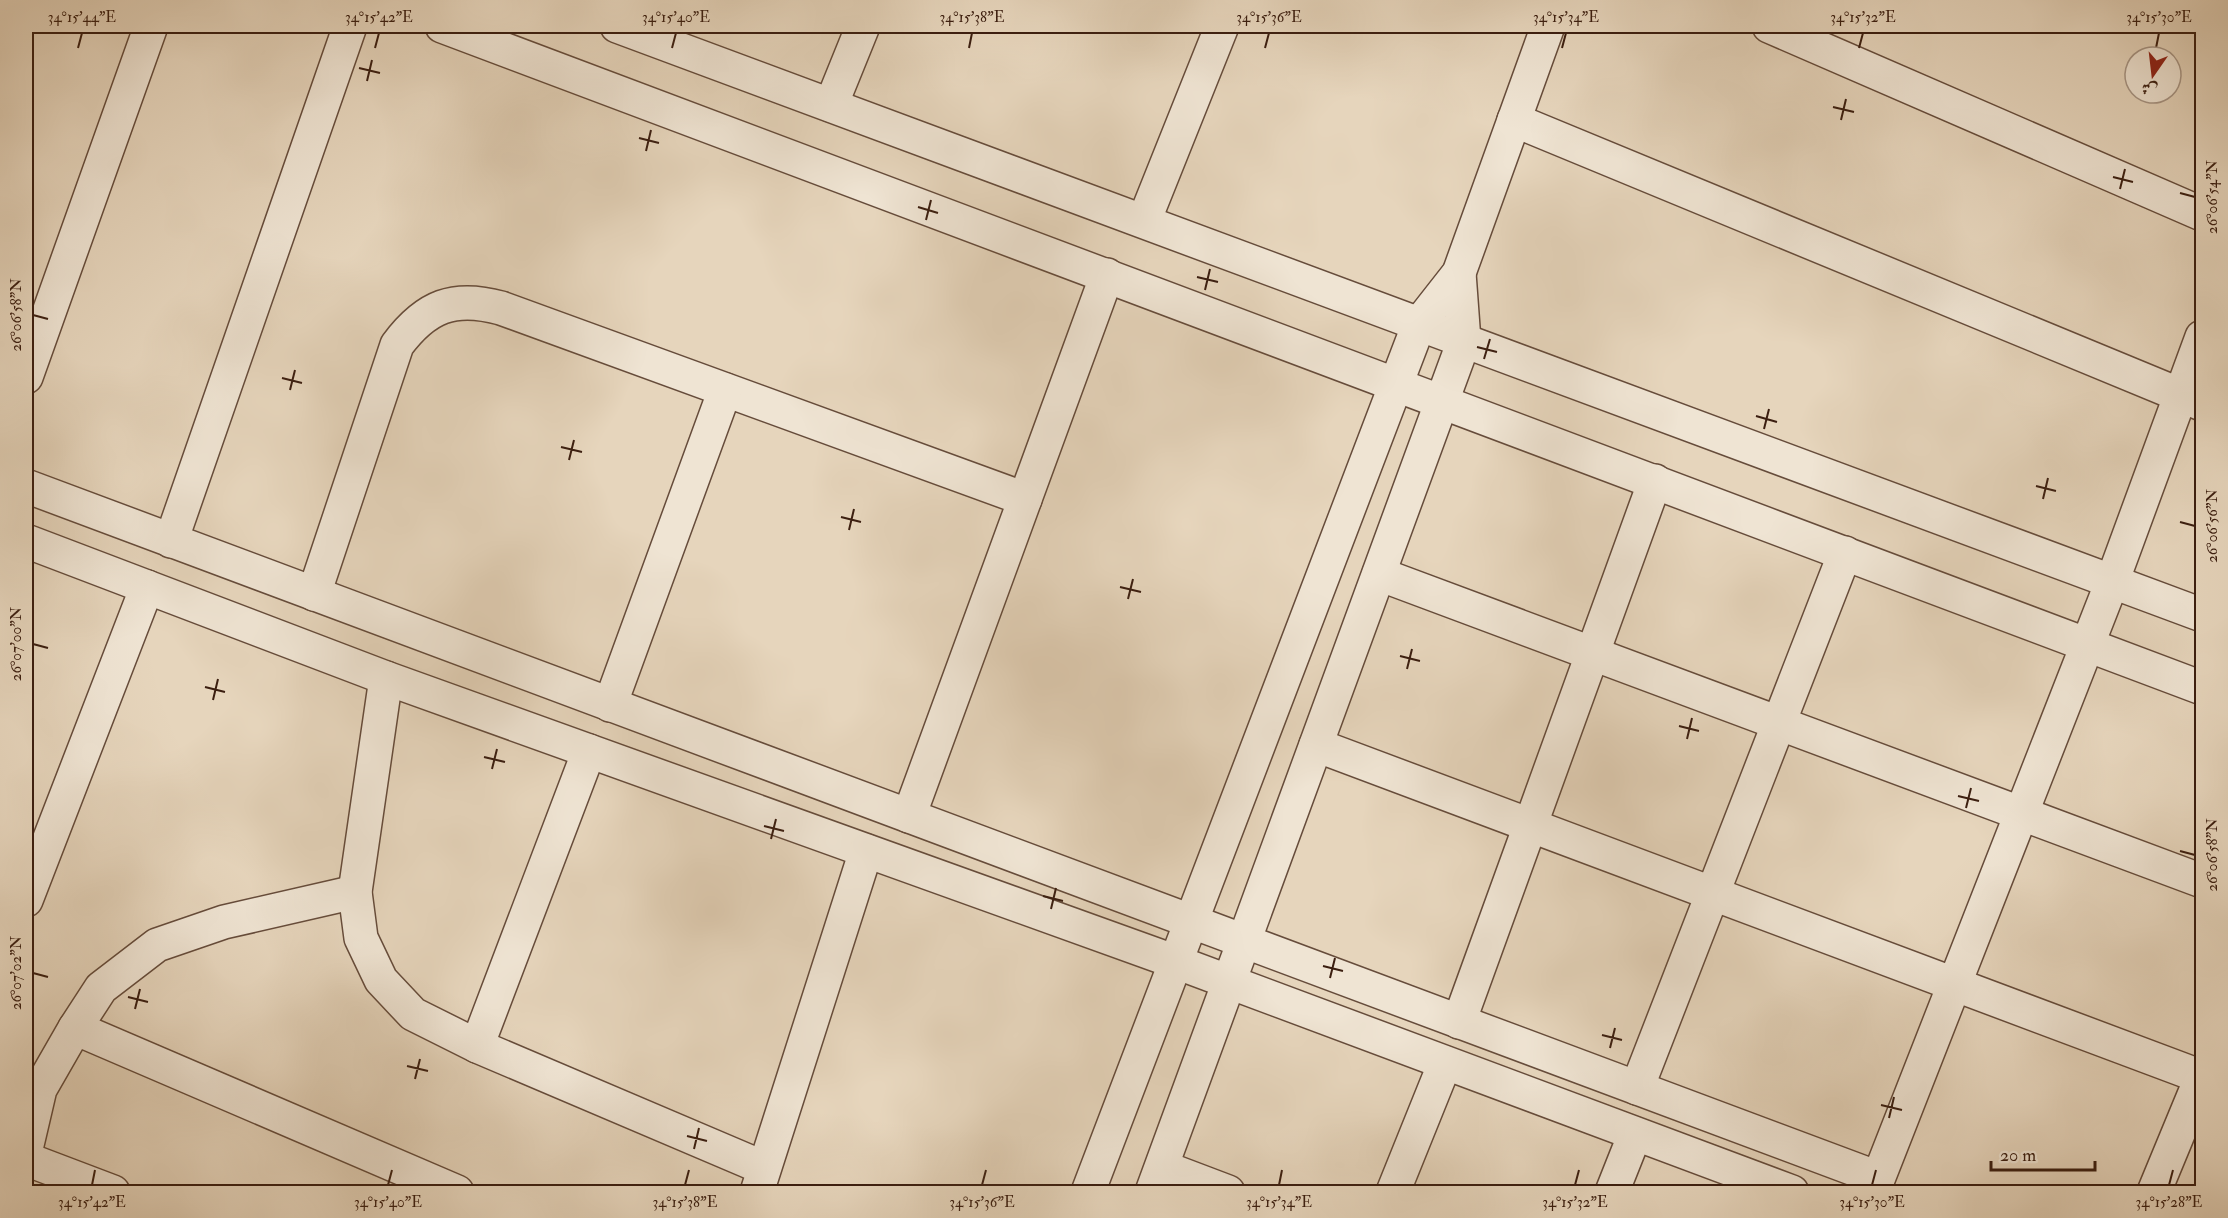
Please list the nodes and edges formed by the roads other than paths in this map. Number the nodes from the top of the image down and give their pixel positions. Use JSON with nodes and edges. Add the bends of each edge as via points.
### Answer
{"nodes":[{"id":1,"x":151,"y":26,"type":"edge"},
{"id":2,"x":350,"y":26,"type":"edge"},
{"id":3,"x":442,"y":26,"type":"edge"},
{"id":4,"x":617,"y":26,"type":"edge"},
{"id":5,"x":863,"y":26,"type":"edge"},
{"id":6,"x":1222,"y":26,"type":"edge"},
{"id":7,"x":1548,"y":26,"type":"edge"},
{"id":8,"x":1769,"y":26,"type":"edge"},
{"id":9,"x":831,"y":105,"type":"junction"},
{"id":10,"x":1514,"y":120,"type":"junction"},
{"id":11,"x":2202,"y":214,"type":"edge"},
{"id":12,"x":1144,"y":221,"type":"junction"},
{"id":13,"x":1459,"y":273,"type":"junction"},
{"id":14,"x":1107,"y":275,"type":"junction"},
{"id":15,"x":1419,"y":324,"type":"junction"},
{"id":16,"x":2202,"y":337,"type":"edge"},
{"id":17,"x":1464,"y":341,"type":"junction"},
{"id":18,"x":26,"y":377,"type":"edge"},
{"id":19,"x":1396,"y":384,"type":"junction"},
{"id":20,"x":725,"y":390,"type":"junction"},
{"id":21,"x":2192,"y":400,"type":"edge"},
{"id":22,"x":1442,"y":401,"type":"junction"},
{"id":23,"x":1655,"y":482,"type":"junction"},
{"id":24,"x":26,"y":486,"type":"edge"},
{"id":25,"x":1025,"y":499,"type":"junction"},
{"id":26,"x":26,"y":541,"type":"edge"},
{"id":27,"x":171,"y":541,"type":"junction"},
{"id":28,"x":1845,"y":553,"type":"junction"},
{"id":29,"x":1379,"y":573,"type":"junction"},
{"id":30,"x":2112,"y":582,"type":"junction"},
{"id":31,"x":147,"y":587,"type":"junction"},
{"id":32,"x":314,"y":594,"type":"junction"},
{"id":33,"x":2202,"y":615,"type":"edge"},
{"id":34,"x":2088,"y":644,"type":"junction"},
{"id":35,"x":1593,"y":654,"type":"junction"},
{"id":36,"x":386,"y":678,"type":"junction"},
{"id":37,"x":2202,"y":688,"type":"edge"},
{"id":38,"x":610,"y":705,"type":"junction"},
{"id":39,"x":1779,"y":723,"type":"junction"},
{"id":40,"x":1316,"y":745,"type":"junction"},
{"id":41,"x":588,"y":751,"type":"junction"},
{"id":42,"x":2021,"y":813,"type":"junction"},
{"id":43,"x":909,"y":816,"type":"junction"},
{"id":44,"x":1530,"y":825,"type":"junction"},
{"id":45,"x":866,"y":851,"type":"junction"},
{"id":46,"x":2202,"y":881,"type":"edge"},
{"id":47,"x":355,"y":892,"type":"junction"},
{"id":48,"x":1713,"y":893,"type":"junction"},
{"id":49,"x":26,"y":900,"type":"edge"},
{"id":50,"x":1191,"y":922,"type":"junction"},
{"id":51,"x":1244,"y":942,"type":"junction"},
{"id":52,"x":1176,"y":962,"type":"junction"},
{"id":53,"x":1229,"y":982,"type":"junction"},
{"id":54,"x":1954,"y":984,"type":"junction"},
{"id":55,"x":1459,"y":1022,"type":"junction"},
{"id":56,"x":75,"y":1028,"type":"junction"},
{"id":57,"x":477,"y":1046,"type":"junction"},
{"id":58,"x":1445,"y":1063,"type":"junction"},
{"id":59,"x":2202,"y":1077,"type":"edge"},
{"id":60,"x":1637,"y":1088,"type":"junction"},
{"id":61,"x":1635,"y":1134,"type":"junction"},
{"id":62,"x":26,"y":1149,"type":"edge"},
{"id":63,"x":26,"y":1159,"type":"edge"},
{"id":64,"x":760,"y":1180,"type":"edge"},
{"id":65,"x":1157,"y":1180,"type":"edge"},
{"id":66,"x":1876,"y":1185,"type":"edge"},
{"id":67,"x":113,"y":1192,"type":"edge"},
{"id":68,"x":457,"y":1192,"type":"edge"},
{"id":69,"x":1088,"y":1192,"type":"edge"},
{"id":70,"x":1228,"y":1192,"type":"edge"},
{"id":71,"x":1393,"y":1192,"type":"edge"},
{"id":72,"x":1612,"y":1192,"type":"edge"},
{"id":73,"x":1792,"y":1192,"type":"edge"},
{"id":74,"x":2154,"y":1192,"type":"edge"}],
"edges":[{"from":1,"to":18,"type":"street"},
{"from":2,"to":27,"type":"street"},
{"from":3,"to":14,"type":"street"},
{"from":4,"to":9,"type":"street"},
{"from":5,"to":9,"type":"street"},
{"from":6,"to":12,"type":"street"},
{"from":7,"to":10,"type":"street"},
{"from":8,"to":11,"type":"street"},
{"from":9,"to":12,"type":"street"},
{"from":10,"to":13,"type":"street"},
{"from":10,"to":21,"type":"street"},
{"from":12,"to":15,"type":"street"},
{"from":13,"to":15,"type":"street"},
{"from":13,"to":17,"type":"street"},
{"from":14,"to":19,"type":"street"},
{"from":14,"to":25,"type":"street"},
{"from":15,"to":17,"type":"street"},
{"from":15,"to":19,"type":"street"},
{"from":16,"to":21,"type":"street"},
{"from":17,"to":22,"type":"street"},
{"from":17,"to":30,"type":"street"},
{"from":19,"to":22,"type":"street"},
{"from":19,"to":50,"type":"street"},
{"from":20,"to":25,"type":"street"},
{"from":20,"to":32,"type":"street","via":[[478,302],[453,303],[431,311],[411,326],[398,345]]},
{"from":20,"to":38,"type":"street"},
{"from":21,"to":30,"type":"street"},
{"from":22,"to":23,"type":"street"},
{"from":22,"to":29,"type":"street"},
{"from":23,"to":28,"type":"street"},
{"from":23,"to":35,"type":"street"},
{"from":24,"to":27,"type":"street"},
{"from":25,"to":43,"type":"street"},
{"from":26,"to":31,"type":"street"},
{"from":27,"to":32,"type":"street"},
{"from":28,"to":34,"type":"street"},
{"from":28,"to":39,"type":"street"},
{"from":29,"to":35,"type":"street"},
{"from":29,"to":40,"type":"street"},
{"from":30,"to":33,"type":"street"},
{"from":30,"to":34,"type":"street"},
{"from":31,"to":36,"type":"street"},
{"from":31,"to":49,"type":"street"},
{"from":32,"to":38,"type":"street"},
{"from":34,"to":37,"type":"street"},
{"from":34,"to":42,"type":"street"},
{"from":35,"to":39,"type":"street"},
{"from":35,"to":44,"type":"street"},
{"from":36,"to":41,"type":"street"},
{"from":36,"to":47,"type":"street"},
{"from":38,"to":43,"type":"street"},
{"from":39,"to":42,"type":"street"},
{"from":39,"to":48,"type":"street"},
{"from":40,"to":44,"type":"street"},
{"from":40,"to":51,"type":"street"},
{"from":41,"to":45,"type":"street"},
{"from":41,"to":57,"type":"street"},
{"from":42,"to":46,"type":"street"},
{"from":42,"to":54,"type":"street"},
{"from":43,"to":50,"type":"street"},
{"from":44,"to":48,"type":"street"},
{"from":44,"to":55,"type":"street"},
{"from":45,"to":52,"type":"street"},
{"from":45,"to":64,"type":"street"},
{"from":47,"to":56,"type":"street","via":[[224,922],[157,945],[101,988]]},
{"from":47,"to":57,"type":"street","via":[[362,938],[381,980],[414,1014]]},
{"from":48,"to":54,"type":"street"},
{"from":48,"to":60,"type":"street"},
{"from":50,"to":51,"type":"street"},
{"from":50,"to":52,"type":"street"},
{"from":51,"to":53,"type":"street"},
{"from":51,"to":55,"type":"street"},
{"from":52,"to":53,"type":"street"},
{"from":52,"to":69,"type":"street"},
{"from":53,"to":58,"type":"street"},
{"from":53,"to":65,"type":"street"},
{"from":54,"to":59,"type":"street"},
{"from":54,"to":66,"type":"street"},
{"from":55,"to":60,"type":"street"},
{"from":56,"to":62,"type":"street","via":[[40,1089]]},
{"from":56,"to":68,"type":"street"},
{"from":57,"to":64,"type":"street"},
{"from":58,"to":61,"type":"street"},
{"from":58,"to":71,"type":"street"},
{"from":59,"to":74,"type":"street"},
{"from":60,"to":66,"type":"street"},
{"from":61,"to":72,"type":"street"},
{"from":61,"to":73,"type":"street"},
{"from":63,"to":67,"type":"street"},
{"from":65,"to":70,"type":"street"}]}
